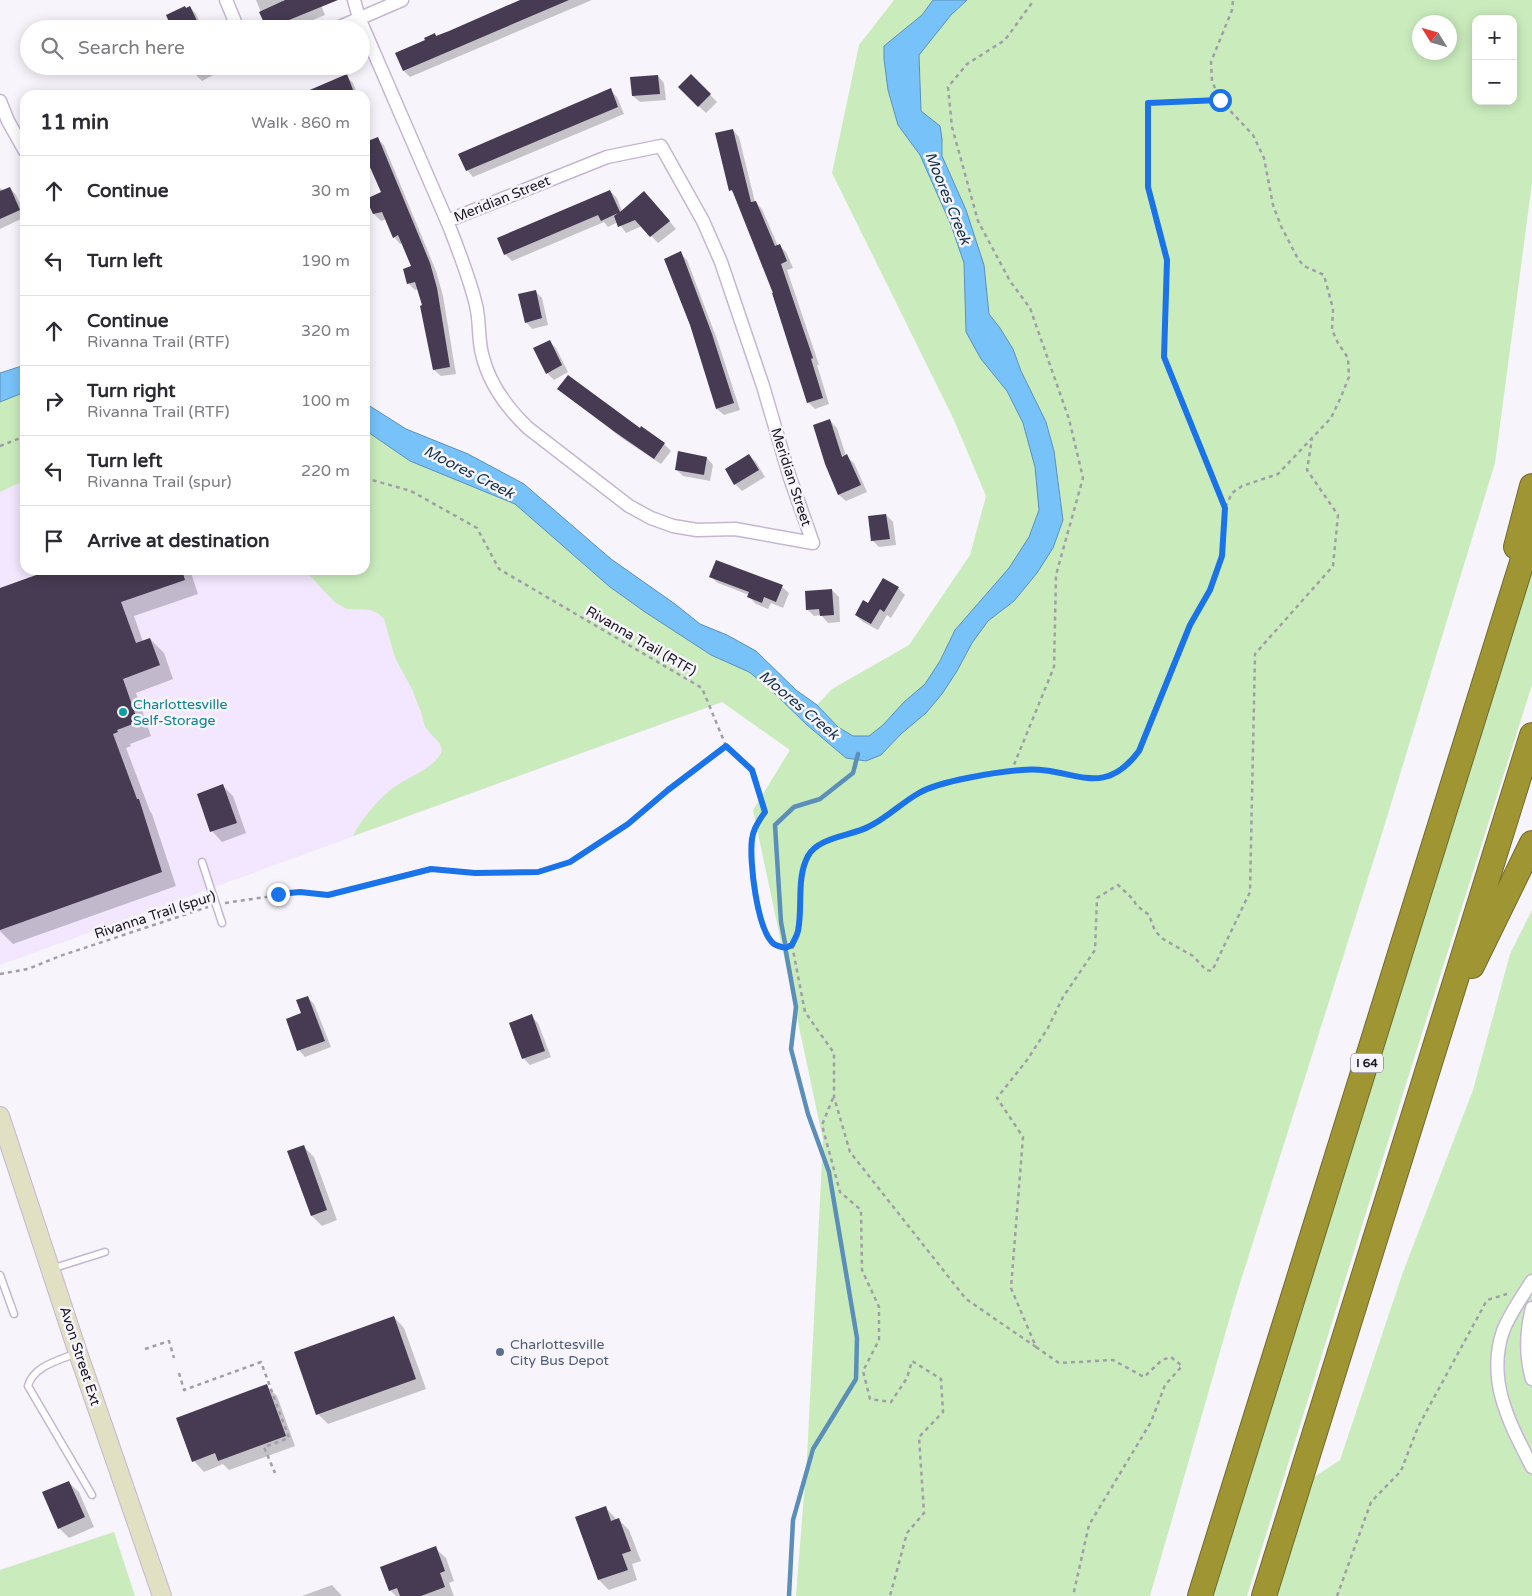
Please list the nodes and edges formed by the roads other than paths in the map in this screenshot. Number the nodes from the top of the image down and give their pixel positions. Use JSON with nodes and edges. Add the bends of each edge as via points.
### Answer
{"nodes":[{"id":1,"x":226,"y":0,"type":"edge"},
{"id":2,"x":354,"y":0,"type":"edge"},
{"id":3,"x":402,"y":0,"type":"edge"},
{"id":4,"x":359,"y":18,"type":"junction"},
{"id":5,"x":234,"y":20,"type":"edge"},
{"id":6,"x":354,"y":20,"type":"edge"},
{"id":7,"x":370,"y":43,"type":"edge"},
{"id":8,"x":0,"y":101,"type":"edge"},
{"id":9,"x":20,"y":142,"type":"edge"},
{"id":10,"x":447,"y":221,"type":"junction"},
{"id":11,"x":1532,"y":486,"type":"edge"},
{"id":12,"x":1532,"y":530,"type":"edge"},
{"id":13,"x":1492,"y":662,"type":"junction"},
{"id":14,"x":1532,"y":735,"type":"edge"},
{"id":15,"x":1532,"y":843,"type":"edge"},
{"id":16,"x":202,"y":862,"type":"dead end"},
{"id":17,"x":222,"y":923,"type":"dead end"},
{"id":18,"x":1445,"y":1016,"type":"junction"},
{"id":19,"x":0,"y":1116,"type":"edge"},
{"id":20,"x":105,"y":1252,"type":"dead end"},
{"id":21,"x":52,"y":1269,"type":"junction"},
{"id":22,"x":0,"y":1275,"type":"edge"},
{"id":23,"x":1532,"y":1281,"type":"edge"},
{"id":24,"x":1532,"y":1308,"type":"edge"},
{"id":25,"x":14,"y":1314,"type":"dead end"},
{"id":26,"x":78,"y":1353,"type":"junction"},
{"id":27,"x":1532,"y":1379,"type":"edge"},
{"id":28,"x":1532,"y":1467,"type":"edge"},
{"id":29,"x":92,"y":1495,"type":"dead end"},
{"id":30,"x":162,"y":1596,"type":"edge"},
{"id":31,"x":1200,"y":1596,"type":"edge"},
{"id":32,"x":1264,"y":1596,"type":"edge"}],
"edges":[{"from":1,"to":5,"type":"street"},
{"from":2,"to":4,"type":"street","name":"Meridian Street"},
{"from":3,"to":4,"type":"street"},
{"from":4,"to":6,"type":"street"},
{"from":7,"to":10,"type":"street","name":"Meridian Street"},
{"from":8,"to":9,"type":"street"},
{"from":10,"to":10,"type":"street","name":"Meridian Street","via":[[476,305],[481,353],[489,378],[512,414],[650,518],[697,530],[735,529],[814,543],[721,262],[703,221],[661,146],[607,157]]},
{"from":11,"to":13,"type":"highway"},
{"from":12,"to":13,"type":"highway","number":"I 64"},
{"from":13,"to":31,"type":"highway","number":"I 64"},
{"from":14,"to":18,"type":"highway"},
{"from":15,"to":18,"type":"highway"},
{"from":16,"to":17,"type":"lane"},
{"from":18,"to":32,"type":"highway"},
{"from":19,"to":21,"type":"main road","name":"Avon Street Ext"},
{"from":20,"to":21,"type":"lane"},
{"from":21,"to":26,"type":"main road","name":"Avon Street Ext"},
{"from":22,"to":25,"type":"lane"},
{"from":23,"to":28,"type":"street","via":[[1503,1332],[1498,1382],[1504,1408]]},
{"from":24,"to":27,"type":"street","via":[[1527,1358]]},
{"from":26,"to":29,"type":"lane","via":[[48,1365],[33,1375],[28,1386]]},
{"from":26,"to":30,"type":"main road","name":"Avon Street Ext"}]}
